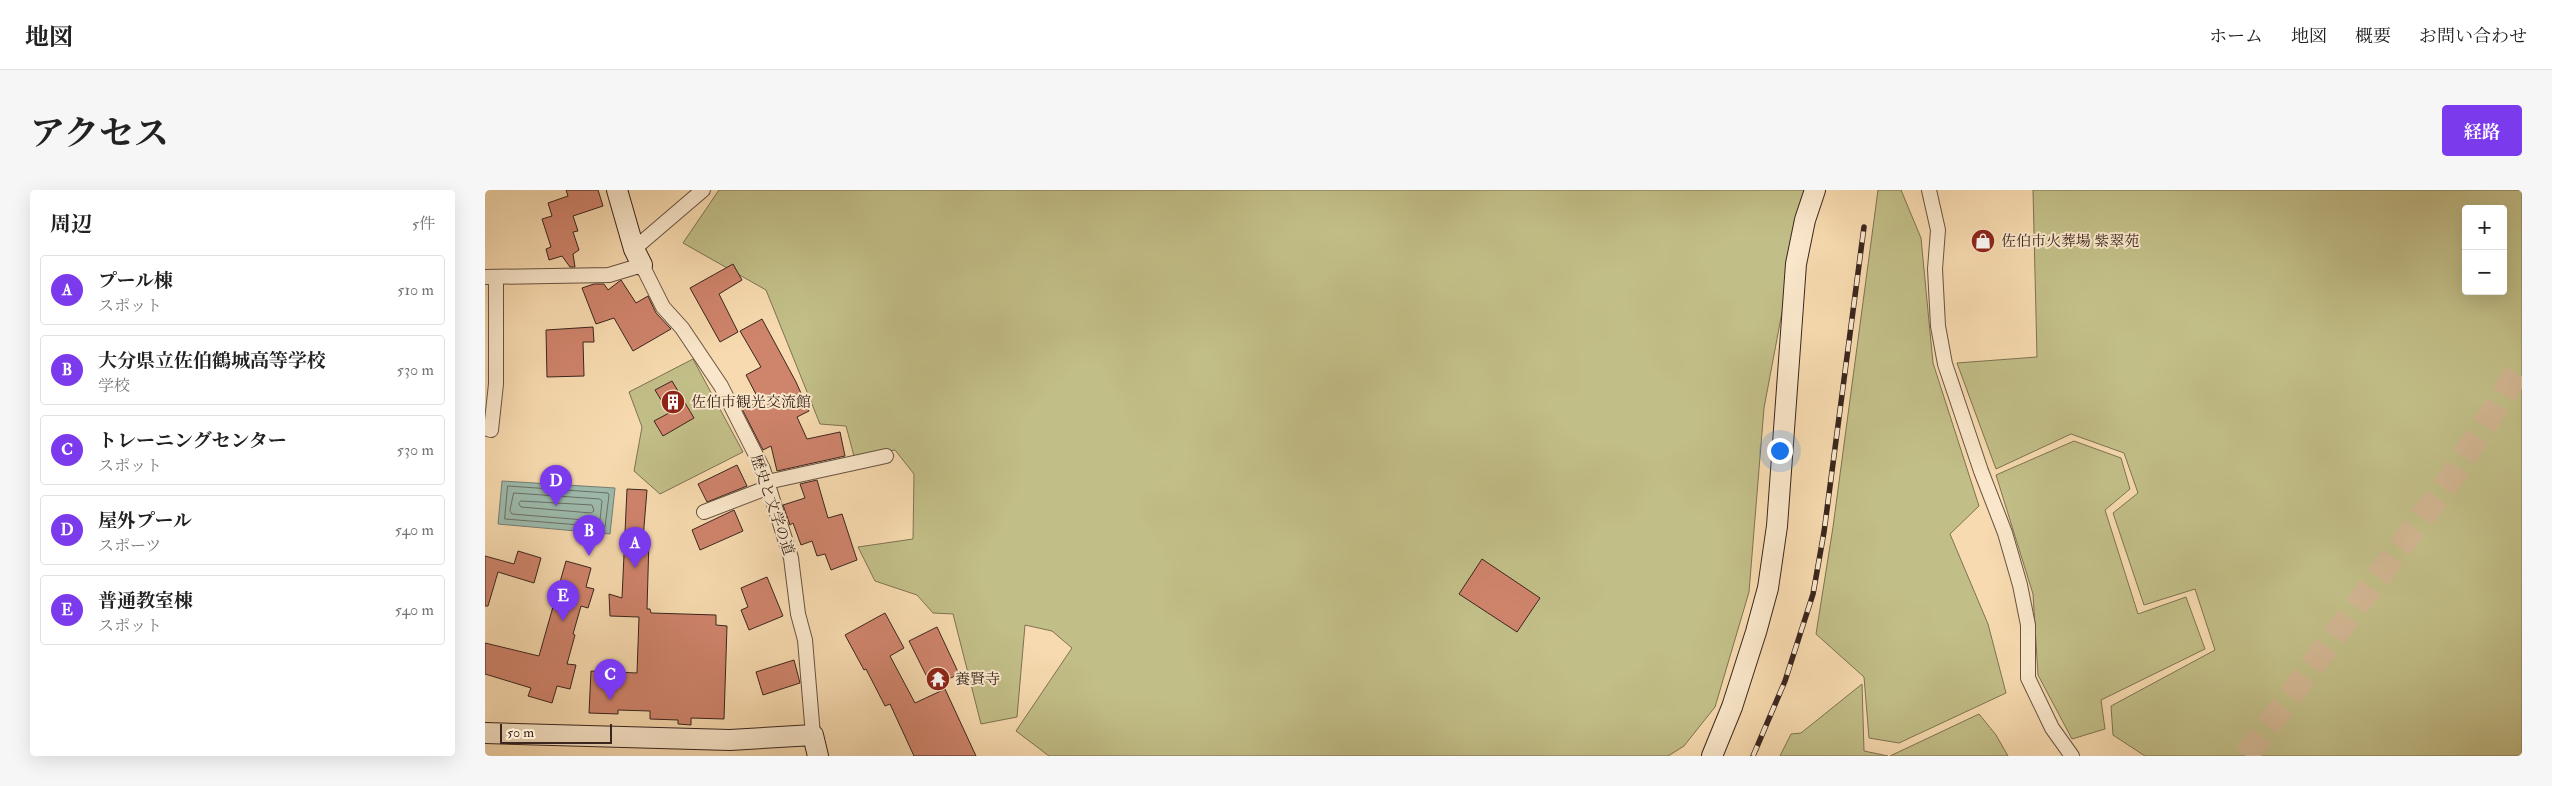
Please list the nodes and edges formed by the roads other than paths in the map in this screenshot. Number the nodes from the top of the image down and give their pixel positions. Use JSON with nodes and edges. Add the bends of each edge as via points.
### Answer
{"nodes":[{"id":1,"x":617,"y":190,"type":"edge"},
{"id":2,"x":703,"y":190,"type":"edge"},
{"id":3,"x":1815,"y":190,"type":"edge"},
{"id":4,"x":1929,"y":190,"type":"edge"},
{"id":5,"x":638,"y":257,"type":"junction"},
{"id":6,"x":491,"y":277,"type":"edge"},
{"id":7,"x":485,"y":428,"type":"edge"},
{"id":8,"x":885,"y":456,"type":"dead end"},
{"id":9,"x":768,"y":485,"type":"junction"},
{"id":10,"x":704,"y":512,"type":"dead end"},
{"id":11,"x":485,"y":734,"type":"edge"},
{"id":12,"x":813,"y":735,"type":"junction"},
{"id":13,"x":1710,"y":753,"type":"edge"},
{"id":14,"x":818,"y":756,"type":"edge"},
{"id":15,"x":2072,"y":756,"type":"edge"}],
"edges":[{"from":1,"to":5,"type":"street","name":"歴史と文学の道"},
{"from":2,"to":5,"type":"street"},
{"from":3,"to":13,"type":"street","via":[[1796,264],[1779,507],[1768,588],[1753,642]]},
{"from":4,"to":15,"type":"street","via":[[1938,230],[1935,269],[1938,326],[1945,364],[2005,533],[2020,585],[2028,624],[2028,678],[2051,728]]},
{"from":5,"to":6,"type":"street","via":[[609,275]]},
{"from":5,"to":9,"type":"street","name":"歴史と文学の道","via":[[663,307],[682,328],[721,386]]},
{"from":6,"to":7,"type":"street","via":[[496,384],[491,430]]},
{"from":8,"to":9,"type":"street"},
{"from":9,"to":10,"type":"street"},
{"from":9,"to":12,"type":"street","name":"歴史と文学の道","via":[[791,558],[805,640]]},
{"from":11,"to":12,"type":"street","via":[[730,740]]},
{"from":12,"to":14,"type":"street"}]}
